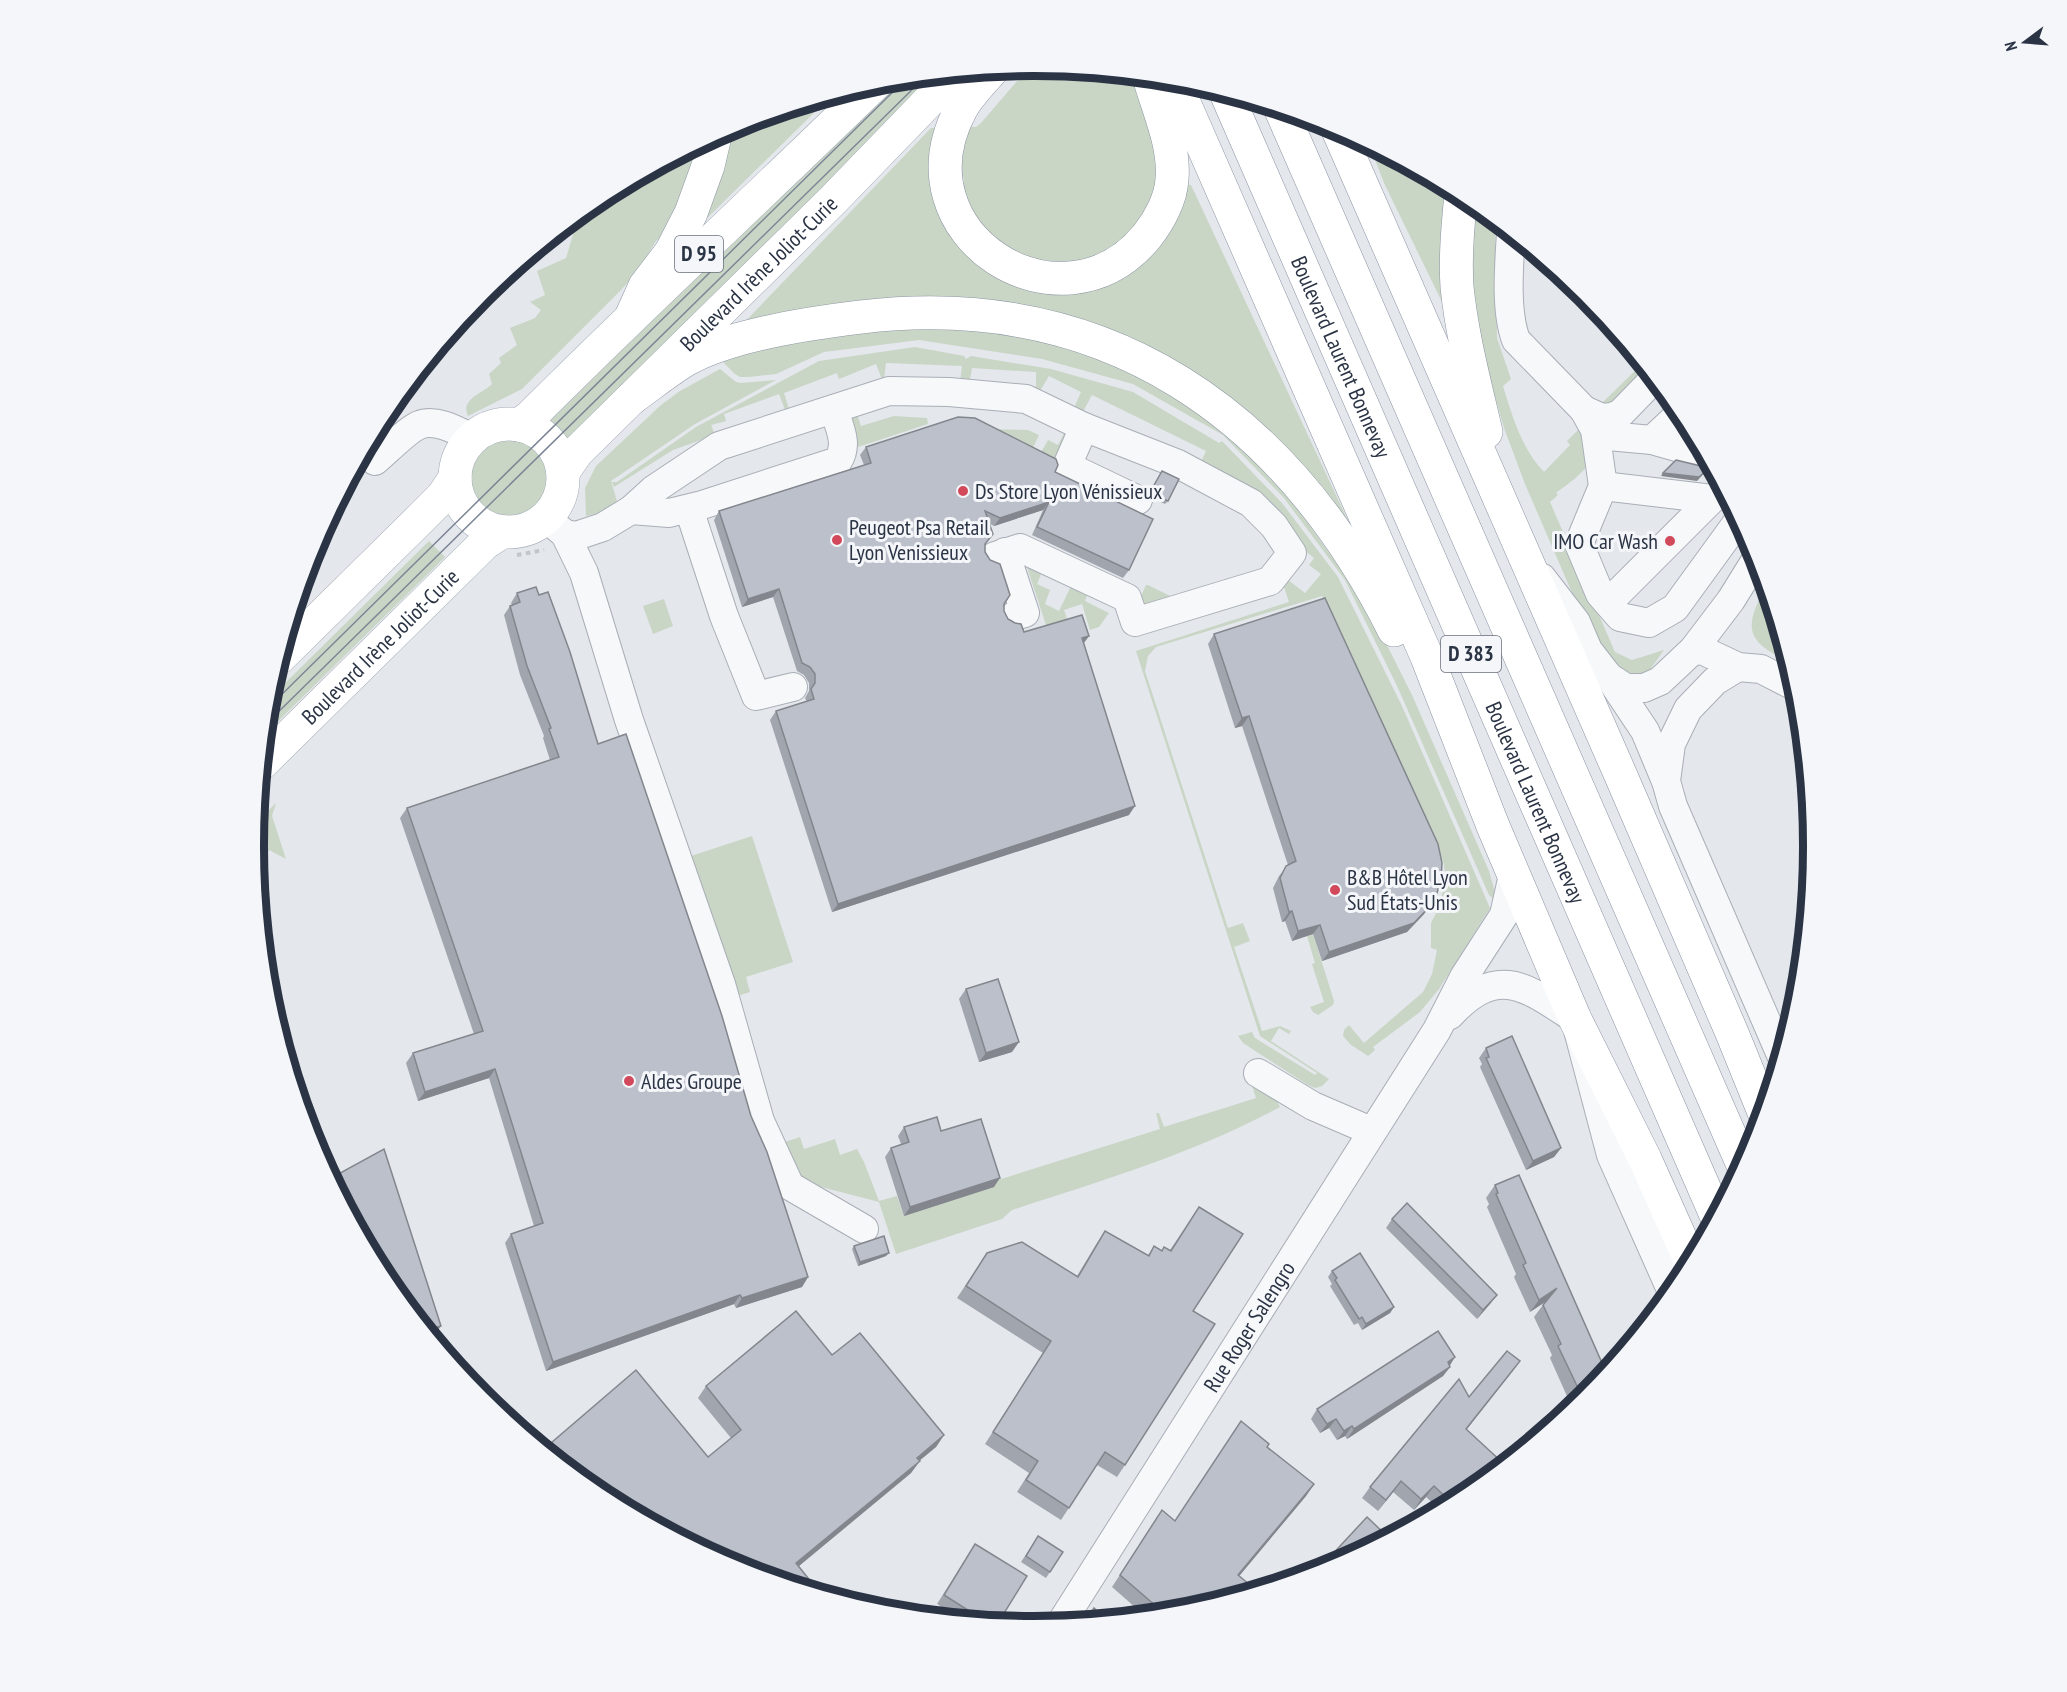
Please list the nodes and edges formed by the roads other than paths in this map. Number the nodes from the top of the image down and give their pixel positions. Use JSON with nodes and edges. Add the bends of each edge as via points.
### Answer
{"nodes":[{"id":1,"x":985,"y":78,"type":"edge"},
{"id":2,"x":948,"y":82,"type":"edge"},
{"id":3,"x":1151,"y":86,"type":"edge"},
{"id":4,"x":1178,"y":90,"type":"edge"},
{"id":5,"x":863,"y":96,"type":"edge"},
{"id":6,"x":1230,"y":102,"type":"edge"},
{"id":7,"x":1285,"y":118,"type":"edge"},
{"id":8,"x":1343,"y":142,"type":"edge"},
{"id":9,"x":713,"y":147,"type":"edge"},
{"id":10,"x":1460,"y":205,"type":"edge"},
{"id":11,"x":1510,"y":243,"type":"edge"},
{"id":12,"x":632,"y":315,"type":"junction"},
{"id":13,"x":1649,"y":384,"type":"edge"},
{"id":14,"x":632,"y":398,"type":"junction"},
{"id":15,"x":834,"y":409,"type":"junction"},
{"id":16,"x":1584,"y":410,"type":"junction"},
{"id":17,"x":1674,"y":420,"type":"edge"},
{"id":18,"x":519,"y":425,"type":"junction"},
{"id":19,"x":1084,"y":427,"type":"junction"},
{"id":20,"x":472,"y":438,"type":"junction"},
{"id":21,"x":1652,"y":440,"type":"junction"},
{"id":22,"x":1694,"y":452,"type":"edge"},
{"id":23,"x":375,"y":461,"type":"dead end"},
{"id":24,"x":563,"y":472,"type":"junction"},
{"id":25,"x":455,"y":478,"type":"junction"},
{"id":26,"x":1603,"y":486,"type":"junction"},
{"id":27,"x":1718,"y":496,"type":"edge"},
{"id":28,"x":1138,"y":500,"type":"dead end"},
{"id":29,"x":689,"y":508,"type":"junction"},
{"id":30,"x":1504,"y":509,"type":"junction"},
{"id":31,"x":631,"y":510,"type":"junction"},
{"id":32,"x":556,"y":526,"type":"junction"},
{"id":33,"x":1733,"y":528,"type":"edge"},
{"id":34,"x":502,"y":532,"type":"junction"},
{"id":35,"x":1524,"y":555,"type":"junction"},
{"id":36,"x":1750,"y":569,"type":"edge"},
{"id":37,"x":1608,"y":603,"type":"junction"},
{"id":38,"x":1014,"y":616,"type":"dead end"},
{"id":39,"x":290,"y":647,"type":"edge"},
{"id":40,"x":1693,"y":650,"type":"junction"},
{"id":41,"x":1738,"y":667,"type":"junction"},
{"id":42,"x":1609,"y":677,"type":"junction"},
{"id":43,"x":1785,"y":681,"type":"edge"},
{"id":44,"x":793,"y":687,"type":"dead end"},
{"id":45,"x":270,"y":752,"type":"edge"},
{"id":46,"x":1666,"y":781,"type":"junction"},
{"id":47,"x":1482,"y":800,"type":"junction"},
{"id":48,"x":1513,"y":875,"type":"junction"},
{"id":49,"x":1575,"y":1019,"type":"junction"},
{"id":50,"x":1437,"y":1030,"type":"junction"},
{"id":51,"x":1777,"y":1045,"type":"edge"},
{"id":52,"x":1258,"y":1073,"type":"dead end"},
{"id":53,"x":1759,"y":1100,"type":"edge"},
{"id":54,"x":1371,"y":1131,"type":"junction"},
{"id":55,"x":1738,"y":1154,"type":"edge"},
{"id":56,"x":1713,"y":1207,"type":"edge"},
{"id":57,"x":864,"y":1229,"type":"dead end"},
{"id":58,"x":1687,"y":1252,"type":"edge"},
{"id":59,"x":1667,"y":1282,"type":"edge"},
{"id":60,"x":1066,"y":1615,"type":"edge"}],
"edges":[{"from":1,"to":3,"type":"main road","via":[[961,109],[949,139],[946,180],[951,202],[968,235],[991,257],[1016,270],[1062,278],[1090,274],[1127,256],[1155,226],[1165,206],[1173,164]]},
{"from":2,"to":14,"type":"main road","name":"Boulevard Irène Joliot-Curie","number":"D 95"},
{"from":4,"to":47,"type":"main road","via":[[1427,657]]},
{"from":5,"to":12,"type":"main road","number":"D 95"},
{"from":6,"to":56,"type":"main road","name":"Boulevard Laurent Bonnevay","number":"D 383"},
{"from":7,"to":55,"type":"main road","name":"Boulevard Laurent Bonnevay","number":"D 383"},
{"from":8,"to":30,"type":"main road"},
{"from":9,"to":12,"type":"main road","via":[[691,213],[671,252],[645,286]]},
{"from":10,"to":30,"type":"main road","via":[[1457,286]]},
{"from":11,"to":16,"type":"street","via":[[1511,317],[1516,340]]},
{"from":12,"to":18,"type":"main road","number":"D 95"},
{"from":13,"to":16,"type":"street","via":[[1612,417],[1602,418]]},
{"from":14,"to":24,"type":"main road","name":"Boulevard Irène Joliot-Curie","number":"D 95","via":[[577,452]]},
{"from":14,"to":47,"type":"main road","via":[[685,361],[716,348],[797,327],[878,315],[961,313],[1036,323],[1136,357],[1211,403],[1264,447],[1297,482],[1338,535],[1376,595]]},
{"from":15,"to":19,"type":"street","via":[[889,390],[948,392],[1026,399]]},
{"from":15,"to":29,"type":"street","via":[[844,452],[838,461]]},
{"from":15,"to":31,"type":"street","via":[[719,446],[653,490]]},
{"from":16,"to":21,"type":"street","via":[[1595,428],[1608,436]]},
{"from":16,"to":26,"type":"street","via":[[1595,430]]},
{"from":17,"to":21,"type":"street"},
{"from":18,"to":20,"type":"main road","via":[[502,424]]},
{"from":18,"to":24,"type":"main road","via":[[552,444]]},
{"from":19,"to":28,"type":"street","via":[[1067,466]]},
{"from":19,"to":38,"type":"street","via":[[1178,464],[1251,503],[1274,526],[1292,553],[1270,580],[1136,622],[1127,598],[1020,548],[1000,554],[1025,613]]},
{"from":20,"to":23,"type":"street","via":[[444,426],[419,425]]},
{"from":20,"to":25,"type":"main road","via":[[460,456]]},
{"from":21,"to":22,"type":"street"},
{"from":24,"to":32,"type":"main road"},
{"from":25,"to":34,"type":"main road","via":[[466,511],[483,525]]},
{"from":25,"to":39,"type":"main road","via":[[443,496]]},
{"from":26,"to":27,"type":"street"},
{"from":26,"to":37,"type":"street","via":[[1579,544],[1600,594]]},
{"from":27,"to":37,"type":"street"},
{"from":29,"to":31,"type":"street","via":[[669,513]]},
{"from":29,"to":44,"type":"street","via":[[756,696]]},
{"from":30,"to":35,"type":"main road"},
{"from":31,"to":32,"type":"street","via":[[603,527],[576,536]]},
{"from":32,"to":34,"type":"main road"},
{"from":32,"to":57,"type":"street","via":[[584,573],[629,720],[721,984],[760,1121],[790,1186]]},
{"from":33,"to":37,"type":"street","via":[[1676,608],[1649,623],[1620,617]]},
{"from":34,"to":45,"type":"main road","name":"Boulevard Irène Joliot-Curie","via":[[485,543]]},
{"from":35,"to":42,"type":"street","via":[[1576,622],[1588,650]]},
{"from":35,"to":53,"type":"main road"},
{"from":36,"to":40,"type":"street"},
{"from":40,"to":41,"type":"street"},
{"from":40,"to":42,"type":"street","via":[[1660,681],[1644,688],[1626,688]]},
{"from":41,"to":43,"type":"street","via":[[1761,669]]},
{"from":41,"to":46,"type":"street","via":[[1715,681],[1688,709],[1671,744]]},
{"from":42,"to":46,"type":"street","via":[[1645,731]]},
{"from":46,"to":51,"type":"street","via":[[1673,806]]},
{"from":47,"to":48,"type":"main road"},
{"from":48,"to":49,"type":"main road"},
{"from":48,"to":50,"type":"street","name":"Rue Roger Salengro","via":[[1504,915],[1464,977]]},
{"from":49,"to":50,"type":"street","name":"Rue Roger Salengro","via":[[1520,987],[1500,984],[1464,1000]]},
{"from":49,"to":58,"type":"main road"},
{"from":49,"to":59,"type":"street","via":[[1611,1155]]},
{"from":50,"to":54,"type":"street","name":"Rue Roger Salengro"},
{"from":52,"to":54,"type":"street","via":[[1313,1106]]},
{"from":54,"to":60,"type":"street","name":"Rue Roger Salengro"}]}
